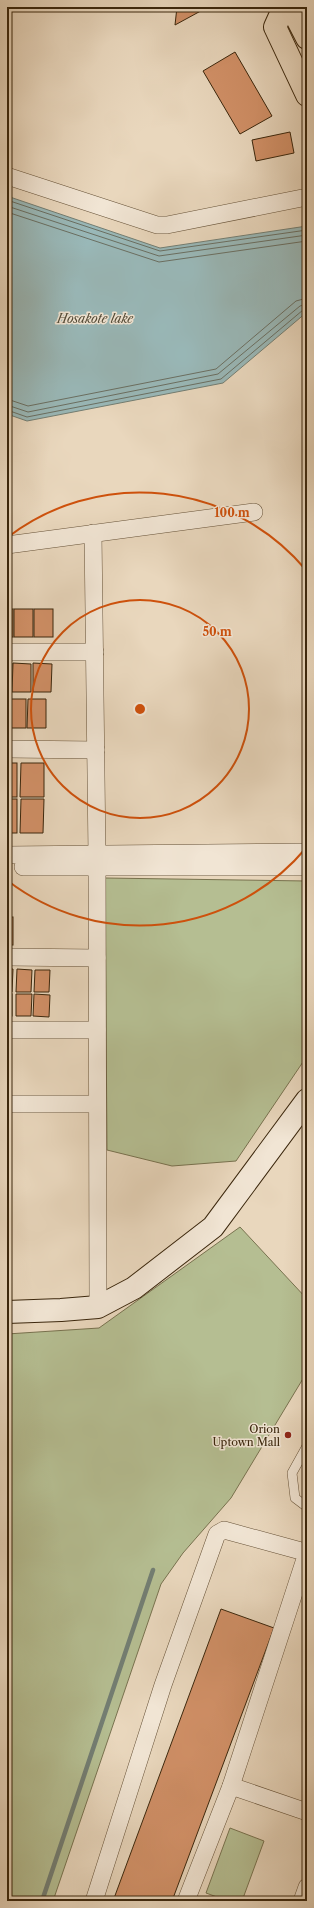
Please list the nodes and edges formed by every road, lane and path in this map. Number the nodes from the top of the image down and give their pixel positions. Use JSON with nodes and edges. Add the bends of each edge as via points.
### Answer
{"nodes":[{"id":1,"x":284,"y":7,"type":"edge"},
{"id":2,"x":291,"y":7,"type":"edge"},
{"id":3,"x":307,"y":38,"type":"edge"},
{"id":4,"x":307,"y":95,"type":"edge"},
{"id":5,"x":7,"y":176,"type":"edge"},
{"id":6,"x":307,"y":197,"type":"edge"},
{"id":7,"x":254,"y":512,"type":"dead end"},
{"id":8,"x":93,"y":533,"type":"junction"},
{"id":9,"x":7,"y":545,"type":"edge"},
{"id":10,"x":7,"y":652,"type":"edge"},
{"id":11,"x":95,"y":652,"type":"junction"},
{"id":12,"x":7,"y":749,"type":"edge"},
{"id":13,"x":96,"y":750,"type":"junction"},
{"id":14,"x":307,"y":852,"type":"edge"},
{"id":15,"x":7,"y":855,"type":"edge"},
{"id":16,"x":97,"y":862,"type":"junction"},
{"id":17,"x":7,"y":866,"type":"edge"},
{"id":18,"x":307,"y":867,"type":"edge"},
{"id":19,"x":7,"y":957,"type":"edge"},
{"id":20,"x":97,"y":958,"type":"junction"},
{"id":21,"x":7,"y":1030,"type":"edge"},
{"id":22,"x":97,"y":1030,"type":"junction"},
{"id":23,"x":307,"y":1100,"type":"edge"},
{"id":24,"x":7,"y":1104,"type":"edge"},
{"id":25,"x":97,"y":1104,"type":"junction"},
{"id":26,"x":98,"y":1307,"type":"junction"},
{"id":27,"x":7,"y":1312,"type":"edge"},
{"id":28,"x":307,"y":1446,"type":"edge"},
{"id":29,"x":307,"y":1507,"type":"edge"},
{"id":30,"x":231,"y":1786,"type":"junction"},
{"id":31,"x":307,"y":1812,"type":"edge"},
{"id":32,"x":307,"y":1887,"type":"edge"},
{"id":33,"x":94,"y":1901,"type":"edge"},
{"id":34,"x":186,"y":1901,"type":"edge"},
{"id":35,"x":302,"y":1901,"type":"edge"}],
"edges":[{"from":1,"to":4,"type":"main road","via":[[276,27]]},
{"from":2,"to":3,"type":"main road"},
{"from":5,"to":6,"type":"street","via":[[156,225],[167,225]]},
{"from":7,"to":8,"type":"street"},
{"from":8,"to":9,"type":"street"},
{"from":8,"to":11,"type":"street"},
{"from":10,"to":11,"type":"street"},
{"from":11,"to":13,"type":"street"},
{"from":12,"to":13,"type":"street"},
{"from":13,"to":16,"type":"street"},
{"from":14,"to":16,"type":"street"},
{"from":15,"to":16,"type":"street"},
{"from":16,"to":17,"type":"street"},
{"from":16,"to":18,"type":"street"},
{"from":16,"to":20,"type":"street"},
{"from":19,"to":20,"type":"street"},
{"from":20,"to":22,"type":"street"},
{"from":21,"to":22,"type":"street"},
{"from":22,"to":25,"type":"street"},
{"from":23,"to":26,"type":"main road","via":[[213,1228],[134,1288]]},
{"from":24,"to":25,"type":"street"},
{"from":25,"to":26,"type":"street"},
{"from":26,"to":27,"type":"main road"},
{"from":28,"to":29,"type":"lane","via":[[292,1473],[295,1498]]},
{"from":30,"to":31,"type":"street"},
{"from":30,"to":33,"type":"street","via":[[306,1556],[301,1551],[224,1530],[217,1534],[164,1685]]},
{"from":30,"to":34,"type":"street"},
{"from":32,"to":35,"type":"street"}]}
